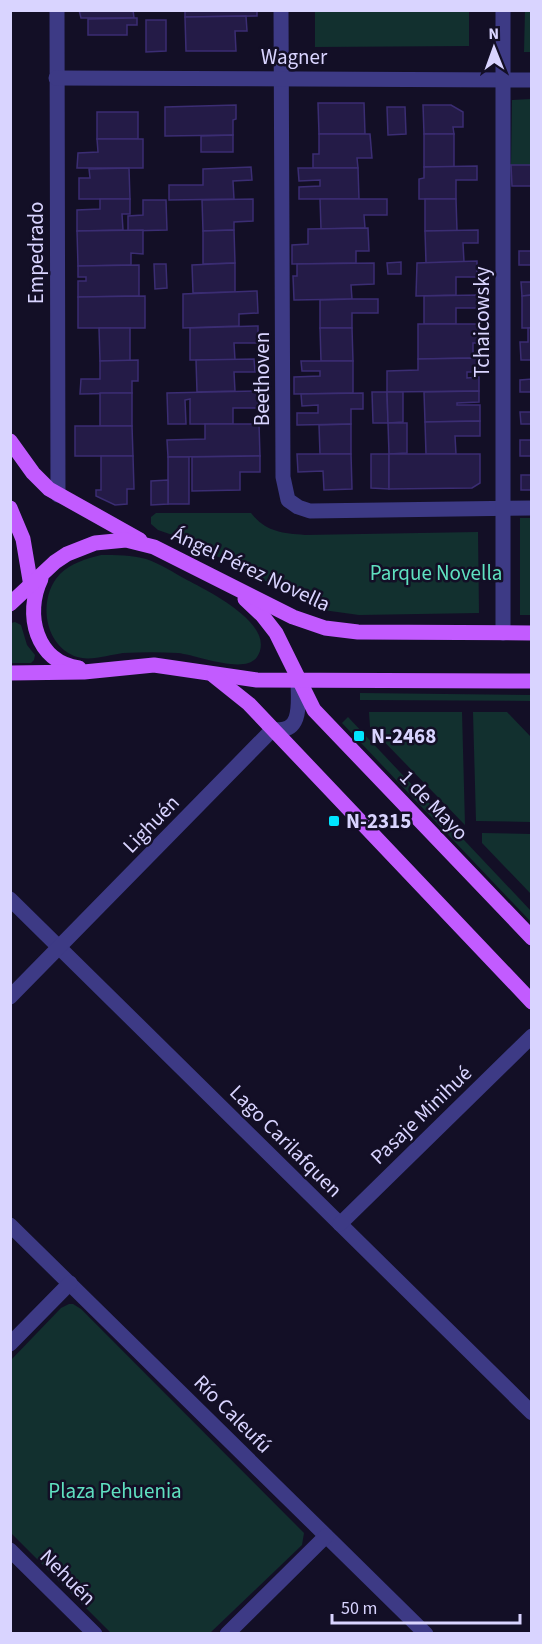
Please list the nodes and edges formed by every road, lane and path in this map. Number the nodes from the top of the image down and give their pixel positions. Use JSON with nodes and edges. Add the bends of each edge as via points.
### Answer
{"nodes":[{"id":1,"x":57,"y":10,"type":"edge"},
{"id":2,"x":281,"y":10,"type":"edge"},
{"id":3,"x":504,"y":10,"type":"edge"},
{"id":4,"x":56,"y":78,"type":"junction"},
{"id":5,"x":282,"y":78,"type":"junction"},
{"id":6,"x":504,"y":80,"type":"junction"},
{"id":7,"x":531,"y":80,"type":"edge"},
{"id":8,"x":10,"y":441,"type":"edge"},
{"id":9,"x":58,"y":495,"type":"junction"},
{"id":10,"x":10,"y":508,"type":"edge"},
{"id":11,"x":503,"y":508,"type":"junction"},
{"id":12,"x":531,"y":508,"type":"edge"},
{"id":13,"x":153,"y":547,"type":"junction"},
{"id":14,"x":45,"y":571,"type":"junction"},
{"id":15,"x":226,"y":584,"type":"junction"},
{"id":16,"x":31,"y":586,"type":"junction"},
{"id":17,"x":10,"y":604,"type":"edge"},
{"id":18,"x":33,"y":606,"type":"junction"},
{"id":19,"x":503,"y":633,"type":"junction"},
{"id":20,"x":531,"y":633,"type":"edge"},
{"id":21,"x":102,"y":670,"type":"junction"},
{"id":22,"x":10,"y":673,"type":"edge"},
{"id":23,"x":209,"y":673,"type":"junction"},
{"id":24,"x":298,"y":680,"type":"junction"},
{"id":25,"x":531,"y":681,"type":"edge"},
{"id":26,"x":273,"y":729,"type":"junction"},
{"id":27,"x":10,"y":899,"type":"edge"},
{"id":28,"x":531,"y":938,"type":"edge"},
{"id":29,"x":59,"y":947,"type":"junction"},
{"id":30,"x":10,"y":997,"type":"edge"},
{"id":31,"x":531,"y":1002,"type":"edge"},
{"id":32,"x":531,"y":1036,"type":"edge"},
{"id":33,"x":340,"y":1224,"type":"junction"},
{"id":34,"x":10,"y":1225,"type":"edge"},
{"id":35,"x":70,"y":1283,"type":"junction"},
{"id":36,"x":10,"y":1344,"type":"edge"},
{"id":37,"x":531,"y":1413,"type":"edge"},
{"id":38,"x":327,"y":1536,"type":"junction"},
{"id":39,"x":10,"y":1550,"type":"edge"},
{"id":40,"x":95,"y":1634,"type":"edge"},
{"id":41,"x":227,"y":1634,"type":"edge"},
{"id":42,"x":426,"y":1634,"type":"edge"}],
"edges":[{"from":1,"to":4,"type":"street","name":"Empedrado"},
{"from":2,"to":5,"type":"street","name":"Beethoven"},
{"from":3,"to":6,"type":"street","name":"Tchaicowsky"},
{"from":4,"to":5,"type":"street","name":"Wagner"},
{"from":4,"to":9,"type":"street","name":"Empedrado"},
{"from":5,"to":6,"type":"street","name":"Wagner"},
{"from":5,"to":11,"type":"street","name":"Beethoven","via":[[283,477],[288,500],[310,511]]},
{"from":6,"to":7,"type":"street","name":"Wagner"},
{"from":6,"to":11,"type":"street","name":"Tchaicowsky"},
{"from":8,"to":9,"type":"main road","via":[[40,481]]},
{"from":9,"to":13,"type":"main road"},
{"from":10,"to":16,"type":"main road","via":[[23,538]]},
{"from":11,"to":12,"type":"street","name":"Beethoven"},
{"from":11,"to":19,"type":"street","name":"Tchaicowsky"},
{"from":13,"to":14,"type":"main road","name":"Ángel Pérez Novella","via":[[126,540],[95,543],[67,554]]},
{"from":13,"to":15,"type":"main road","name":"Ángel Pérez Novella"},
{"from":14,"to":16,"type":"main road","name":"Ángel Pérez Novella"},
{"from":14,"to":18,"type":"main road"},
{"from":15,"to":19,"type":"main road","name":"Ángel Pérez Novella","via":[[303,621],[335,630]]},
{"from":15,"to":24,"type":"main road","name":"1 de Mayo","via":[[270,623]]},
{"from":16,"to":17,"type":"main road","name":"Ángel Pérez Novella"},
{"from":16,"to":18,"type":"main road"},
{"from":18,"to":21,"type":"main road","via":[[41,644],[54,658],[75,668]]},
{"from":19,"to":20,"type":"main road","name":"Ángel Pérez Novella"},
{"from":21,"to":22,"type":"main road"},
{"from":21,"to":23,"type":"main road","via":[[154,665]]},
{"from":23,"to":24,"type":"main road","via":[[257,680]]},
{"from":23,"to":26,"type":"main road","via":[[240,696]]},
{"from":24,"to":25,"type":"main road"},
{"from":24,"to":26,"type":"street","name":"Lighuén","via":[[295,722],[284,730]]},
{"from":24,"to":28,"type":"main road","name":"1 de Mayo","via":[[323,720]]},
{"from":26,"to":29,"type":"street","name":"Lighuén"},
{"from":26,"to":31,"type":"main road"},
{"from":27,"to":29,"type":"street","name":"Lago Carilafquen"},
{"from":29,"to":30,"type":"street","name":"Lighuén"},
{"from":29,"to":33,"type":"street","name":"Lago Carilafquen"},
{"from":32,"to":33,"type":"street","name":"Pasaje Minihué"},
{"from":33,"to":37,"type":"street","name":"Lago Carilafquen"},
{"from":34,"to":35,"type":"street","name":"Río Caleufú"},
{"from":35,"to":36,"type":"street"},
{"from":35,"to":38,"type":"street","name":"Río Caleufú"},
{"from":38,"to":41,"type":"street"},
{"from":38,"to":42,"type":"street","name":"Río Caleufú"},
{"from":39,"to":40,"type":"street","name":"Nehuén"}]}
